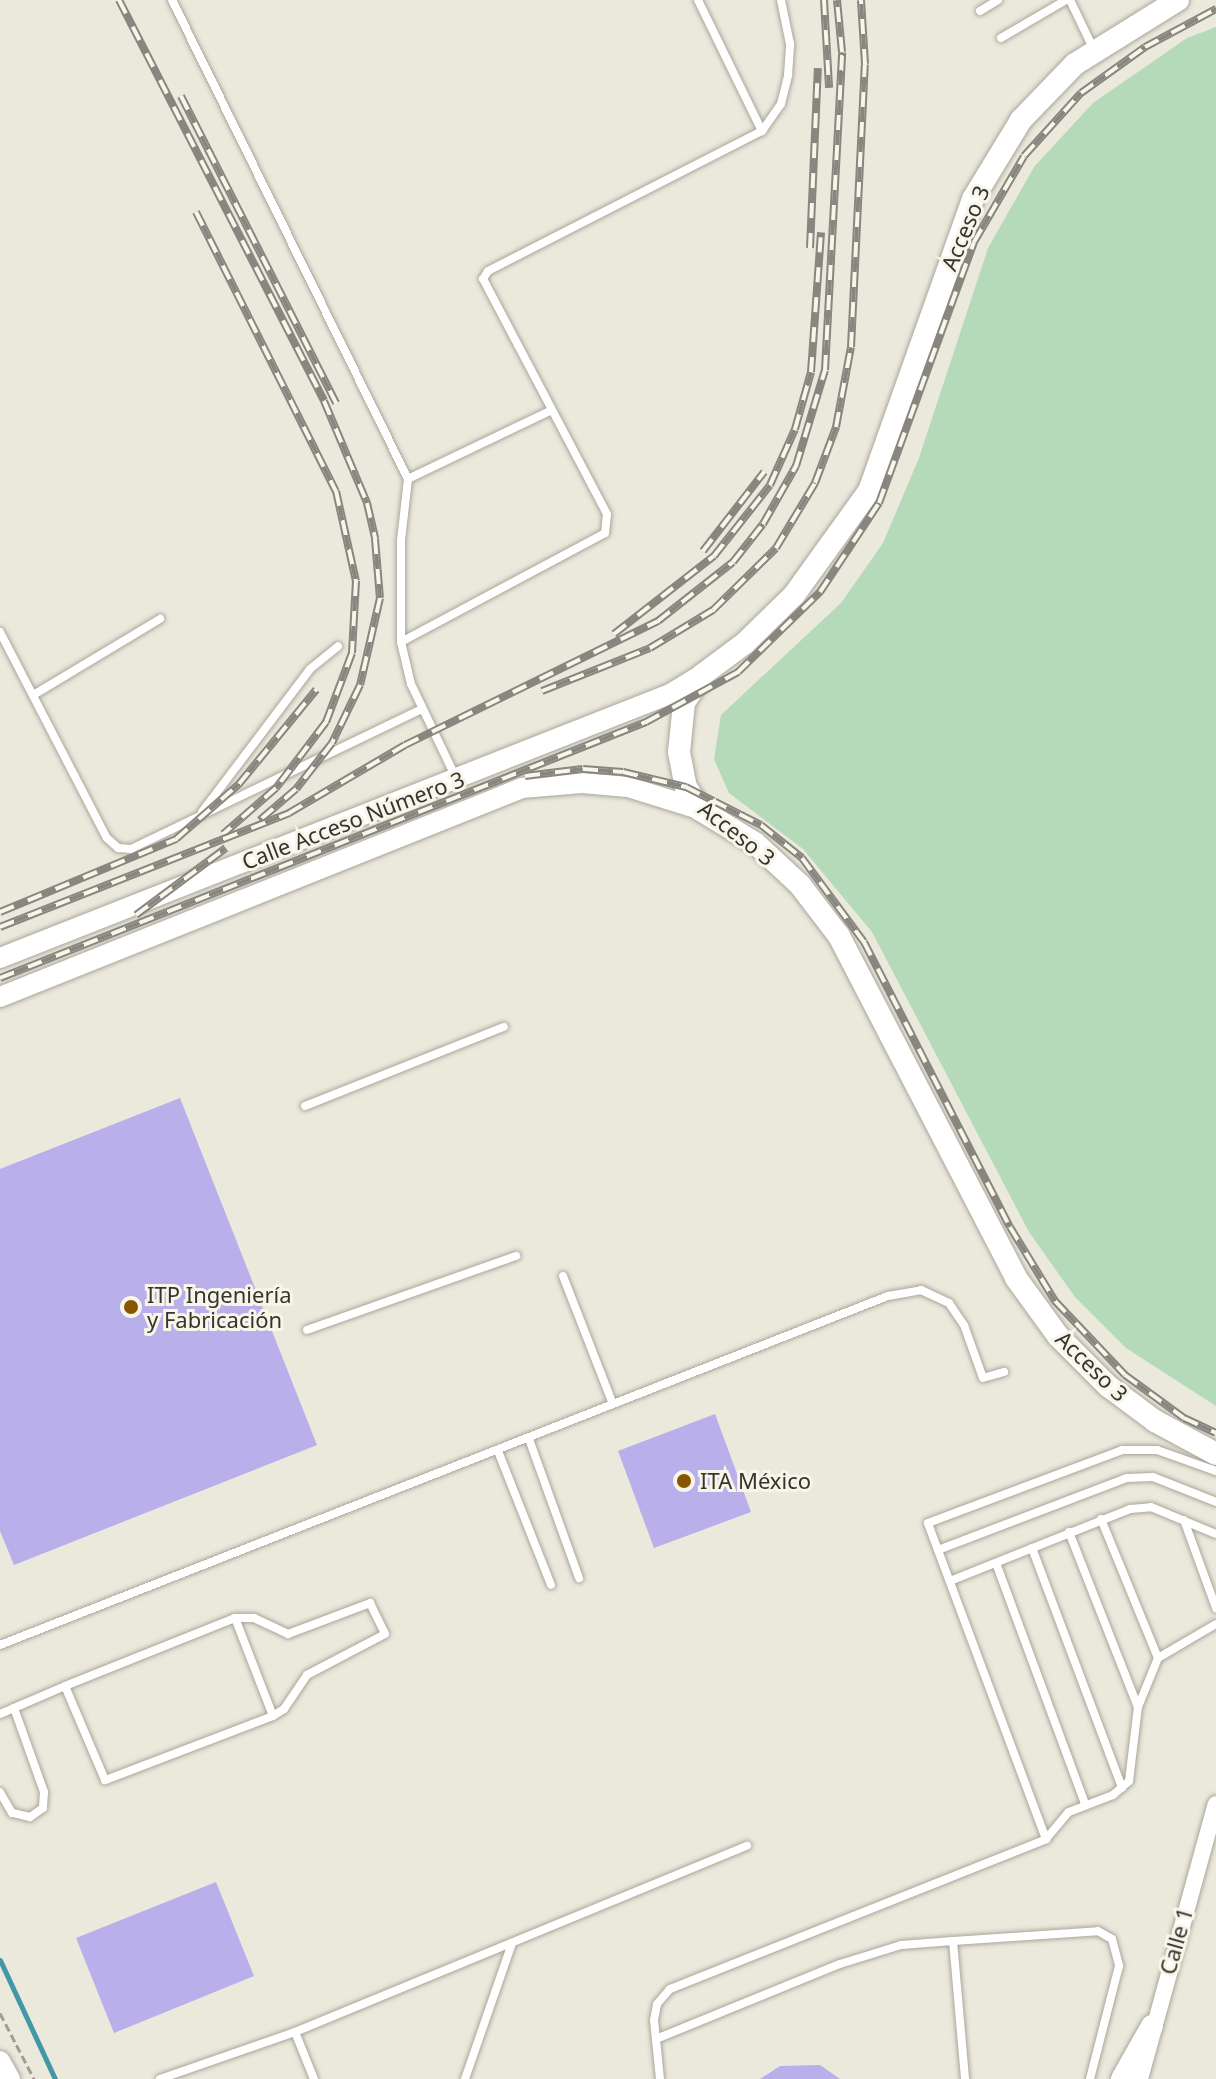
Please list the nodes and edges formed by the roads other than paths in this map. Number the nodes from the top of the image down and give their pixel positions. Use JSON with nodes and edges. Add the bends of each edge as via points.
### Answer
{"nodes":[{"id":1,"x":172,"y":0,"type":"edge"},
{"id":2,"x":698,"y":0,"type":"edge"},
{"id":3,"x":781,"y":0,"type":"edge"},
{"id":4,"x":998,"y":0,"type":"edge"},
{"id":5,"x":1068,"y":0,"type":"edge"},
{"id":6,"x":1170,"y":2,"type":"edge"},
{"id":7,"x":980,"y":11,"type":"dead end"},
{"id":8,"x":1001,"y":38,"type":"dead end"},
{"id":9,"x":1094,"y":50,"type":"junction"},
{"id":10,"x":762,"y":131,"type":"junction"},
{"id":11,"x":550,"y":411,"type":"junction"},
{"id":12,"x":408,"y":479,"type":"junction"},
{"id":13,"x":160,"y":619,"type":"dead end"},
{"id":14,"x":0,"y":632,"type":"edge"},
{"id":15,"x":401,"y":642,"type":"junction"},
{"id":16,"x":338,"y":646,"type":"dead end"},
{"id":17,"x":702,"y":675,"type":"junction"},
{"id":18,"x":35,"y":694,"type":"junction"},
{"id":19,"x":422,"y":709,"type":"junction"},
{"id":20,"x":457,"y":780,"type":"junction"},
{"id":21,"x":699,"y":809,"type":"junction"},
{"id":22,"x":199,"y":816,"type":"junction"},
{"id":23,"x":0,"y":958,"type":"edge"},
{"id":24,"x":0,"y":997,"type":"edge"},
{"id":25,"x":504,"y":1027,"type":"dead end"},
{"id":26,"x":305,"y":1106,"type":"dead end"},
{"id":27,"x":516,"y":1256,"type":"dead end"},
{"id":28,"x":563,"y":1276,"type":"dead end"},
{"id":29,"x":307,"y":1330,"type":"dead end"},
{"id":30,"x":1004,"y":1372,"type":"dead end"},
{"id":31,"x":613,"y":1404,"type":"junction"},
{"id":32,"x":529,"y":1439,"type":"junction"},
{"id":33,"x":498,"y":1451,"type":"junction"},
{"id":34,"x":1216,"y":1454,"type":"edge"},
{"id":35,"x":1216,"y":1471,"type":"edge"},
{"id":36,"x":1216,"y":1502,"type":"edge"},
{"id":37,"x":1101,"y":1519,"type":"junction"},
{"id":38,"x":1184,"y":1520,"type":"junction"},
{"id":39,"x":1069,"y":1532,"type":"junction"},
{"id":40,"x":1216,"y":1534,"type":"edge"},
{"id":41,"x":1032,"y":1548,"type":"junction"},
{"id":42,"x":938,"y":1550,"type":"junction"},
{"id":43,"x":996,"y":1563,"type":"junction"},
{"id":44,"x":579,"y":1578,"type":"dead end"},
{"id":45,"x":950,"y":1581,"type":"junction"},
{"id":46,"x":551,"y":1585,"type":"dead end"},
{"id":47,"x":1216,"y":1608,"type":"edge"},
{"id":48,"x":235,"y":1618,"type":"junction"},
{"id":49,"x":1216,"y":1624,"type":"edge"},
{"id":50,"x":0,"y":1645,"type":"edge"},
{"id":51,"x":1158,"y":1658,"type":"junction"},
{"id":52,"x":65,"y":1686,"type":"junction"},
{"id":53,"x":1138,"y":1707,"type":"junction"},
{"id":54,"x":14,"y":1708,"type":"junction"},
{"id":55,"x":0,"y":1714,"type":"edge"},
{"id":56,"x":273,"y":1716,"type":"junction"},
{"id":57,"x":1122,"y":1788,"type":"junction"},
{"id":58,"x":1,"y":1796,"type":"edge"},
{"id":59,"x":1085,"y":1803,"type":"junction"},
{"id":60,"x":1216,"y":1804,"type":"edge"},
{"id":61,"x":1046,"y":1839,"type":"junction"},
{"id":62,"x":747,"y":1846,"type":"dead end"},
{"id":63,"x":953,"y":1941,"type":"junction"},
{"id":64,"x":512,"y":1943,"type":"junction"},
{"id":65,"x":1152,"y":2026,"type":"junction"},
{"id":66,"x":295,"y":2032,"type":"junction"},
{"id":67,"x":656,"y":2039,"type":"junction"},
{"id":68,"x":0,"y":2061,"type":"edge"},
{"id":69,"x":10,"y":2079,"type":"edge"},
{"id":70,"x":160,"y":2079,"type":"edge"},
{"id":71,"x":314,"y":2079,"type":"edge"},
{"id":72,"x":465,"y":2079,"type":"edge"},
{"id":73,"x":660,"y":2079,"type":"edge"},
{"id":74,"x":965,"y":2079,"type":"edge"},
{"id":75,"x":1090,"y":2079,"type":"edge"},
{"id":76,"x":1122,"y":2079,"type":"edge"},
{"id":77,"x":1140,"y":2079,"type":"edge"}],
"edges":[{"from":1,"to":12,"type":"lane"},
{"from":2,"to":10,"type":"lane"},
{"from":3,"to":10,"type":"lane","via":[[790,44],[788,75],[781,104]]},
{"from":4,"to":7,"type":"lane"},
{"from":5,"to":8,"type":"lane"},
{"from":5,"to":9,"type":"lane"},
{"from":6,"to":9,"type":"main road","name":"Acceso 3"},
{"from":9,"to":17,"type":"main road","name":"Acceso 3","via":[[1021,120],[973,199],[869,491],[794,595],[745,643]]},
{"from":10,"to":11,"type":"lane","via":[[488,271],[482,287]]},
{"from":11,"to":12,"type":"lane"},
{"from":11,"to":15,"type":"lane","via":[[607,514],[605,533]]},
{"from":12,"to":15,"type":"lane","via":[[401,540]]},
{"from":13,"to":18,"type":"lane"},
{"from":14,"to":18,"type":"lane"},
{"from":15,"to":19,"type":"lane"},
{"from":16,"to":22,"type":"lane","via":[[310,669]]},
{"from":17,"to":20,"type":"street","name":"Calle Acceso Número 3","via":[[670,694]]},
{"from":17,"to":21,"type":"main road","name":"Acceso 3","via":[[684,703],[680,728],[682,771]]},
{"from":18,"to":22,"type":"lane","via":[[107,838],[118,848],[131,849]]},
{"from":19,"to":20,"type":"lane"},
{"from":19,"to":22,"type":"lane"},
{"from":20,"to":23,"type":"street","name":"Calle Acceso Número 3"},
{"from":21,"to":24,"type":"street","name":"Calle Acceso Número 3","via":[[628,787],[568,783],[522,788]]},
{"from":21,"to":34,"type":"main road","name":"Acceso 3","via":[[755,843],[800,885],[839,936],[1016,1278],[1058,1336],[1108,1386],[1155,1421]]},
{"from":25,"to":26,"type":"lane"},
{"from":27,"to":29,"type":"lane"},
{"from":28,"to":31,"type":"lane"},
{"from":30,"to":31,"type":"lane","via":[[983,1378],[964,1325],[949,1303],[921,1290],[888,1296]]},
{"from":31,"to":32,"type":"lane"},
{"from":32,"to":33,"type":"lane"},
{"from":32,"to":44,"type":"lane"},
{"from":33,"to":46,"type":"lane"},
{"from":33,"to":50,"type":"lane"},
{"from":35,"to":42,"type":"lane","via":[[1157,1450],[1122,1450],[928,1523]]},
{"from":36,"to":42,"type":"lane","via":[[1153,1477],[1127,1478]]},
{"from":37,"to":38,"type":"lane","via":[[1151,1507]]},
{"from":37,"to":39,"type":"lane"},
{"from":37,"to":51,"type":"lane"},
{"from":38,"to":40,"type":"lane"},
{"from":38,"to":47,"type":"lane"},
{"from":39,"to":41,"type":"lane"},
{"from":39,"to":53,"type":"lane"},
{"from":41,"to":43,"type":"lane"},
{"from":41,"to":57,"type":"lane"},
{"from":42,"to":45,"type":"lane"},
{"from":43,"to":45,"type":"lane"},
{"from":43,"to":59,"type":"lane"},
{"from":45,"to":61,"type":"lane"},
{"from":48,"to":52,"type":"lane"},
{"from":48,"to":56,"type":"lane"},
{"from":48,"to":56,"type":"lane","via":[[254,1618],[288,1634],[370,1603],[385,1634],[307,1675]]},
{"from":49,"to":51,"type":"lane"},
{"from":51,"to":53,"type":"lane"},
{"from":52,"to":54,"type":"lane"},
{"from":52,"to":56,"type":"lane","via":[[105,1780]]},
{"from":53,"to":57,"type":"lane","via":[[1133,1761]]},
{"from":54,"to":55,"type":"lane"},
{"from":54,"to":58,"type":"lane","via":[[45,1800],[30,1817],[12,1813]]},
{"from":57,"to":59,"type":"lane"},
{"from":59,"to":61,"type":"lane","via":[[1069,1812]]},
{"from":60,"to":65,"type":"street","name":"Calle 1"},
{"from":61,"to":67,"type":"lane","via":[[683,1983],[657,2004]]},
{"from":62,"to":64,"type":"lane"},
{"from":63,"to":67,"type":"lane","via":[[901,1945],[840,1964]]},
{"from":63,"to":74,"type":"lane"},
{"from":63,"to":75,"type":"lane","via":[[1098,1931],[1112,1939],[1119,1966]]},
{"from":64,"to":66,"type":"lane"},
{"from":64,"to":72,"type":"lane"},
{"from":65,"to":76,"type":"main road"},
{"from":65,"to":77,"type":"street","name":"Calle 1"},
{"from":66,"to":70,"type":"lane"},
{"from":66,"to":71,"type":"lane"},
{"from":67,"to":73,"type":"lane"},
{"from":68,"to":69,"type":"street"}]}
